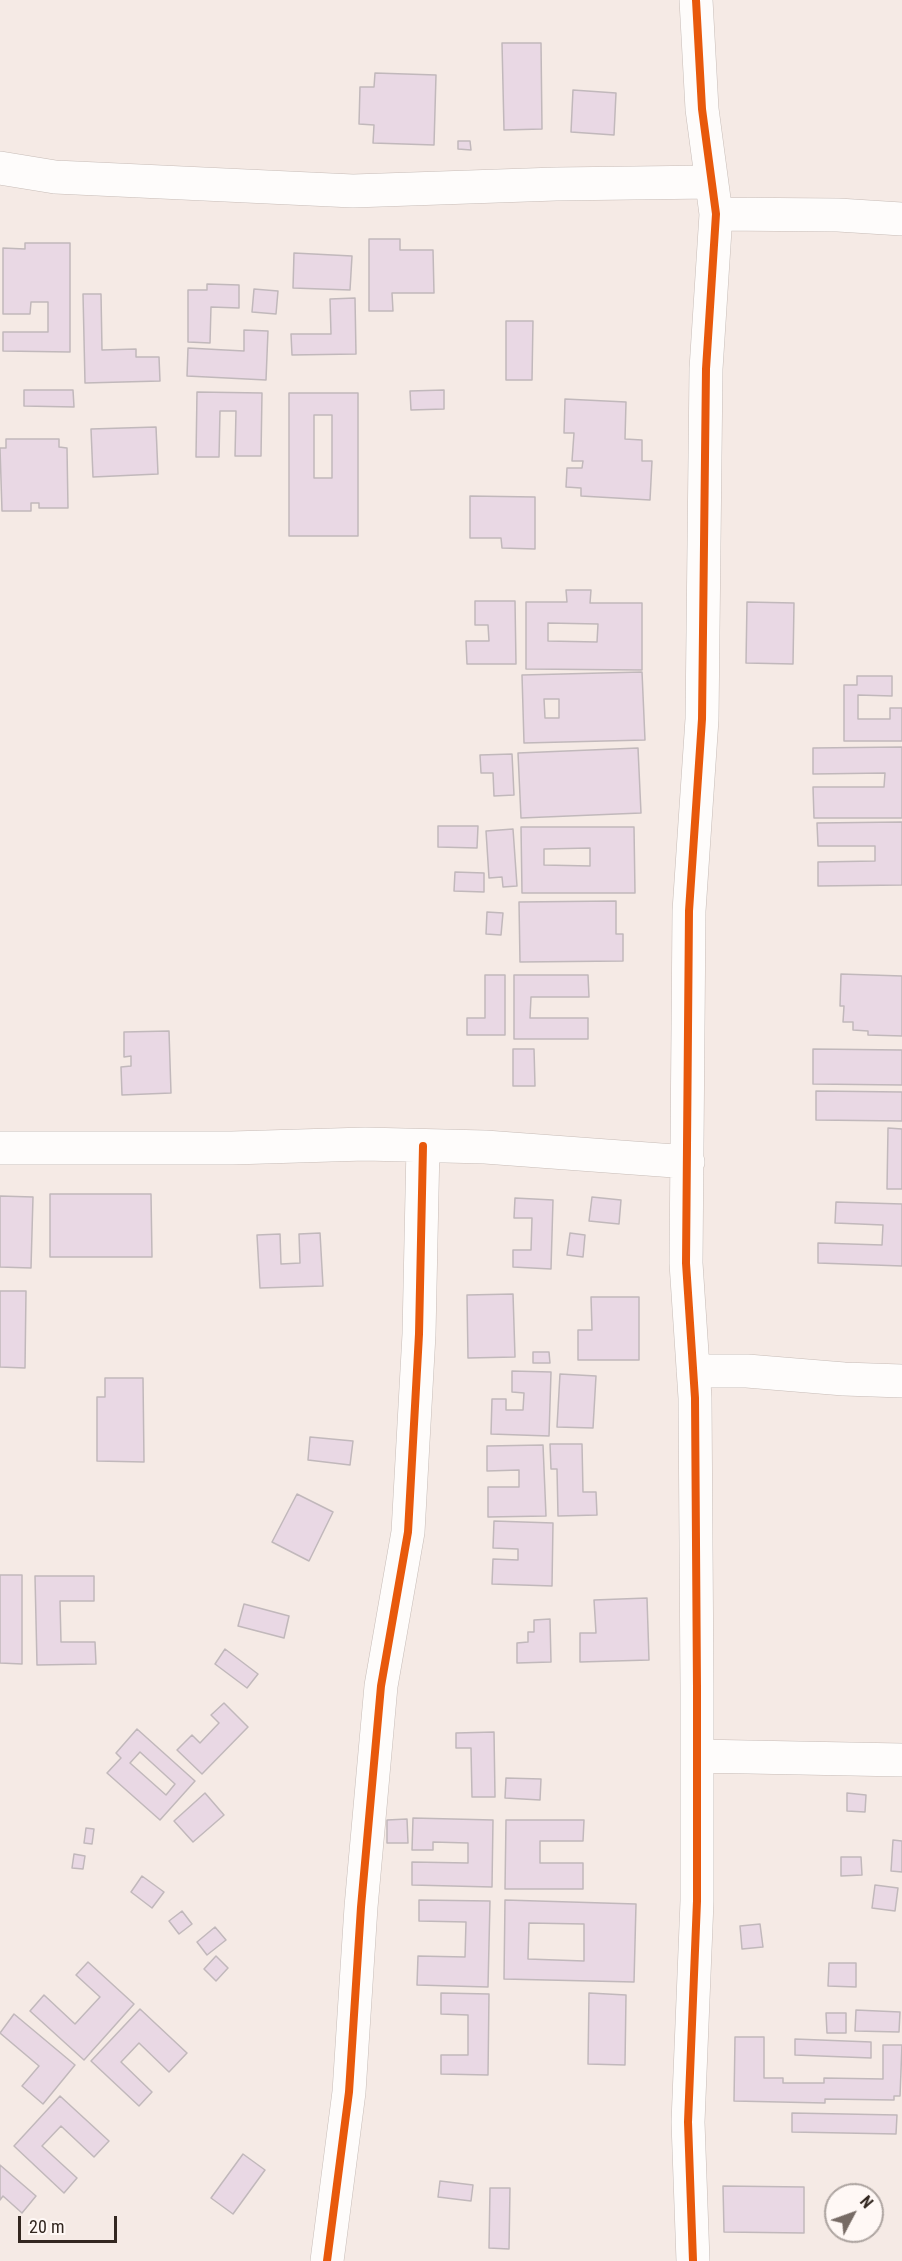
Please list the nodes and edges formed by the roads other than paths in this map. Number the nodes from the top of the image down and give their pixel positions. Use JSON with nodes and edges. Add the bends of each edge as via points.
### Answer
{"nodes":[{"id":1,"x":696,"y":0,"type":"edge"},
{"id":2,"x":0,"y":168,"type":"edge"},
{"id":3,"x":711,"y":182,"type":"junction"},
{"id":4,"x":716,"y":214,"type":"junction"},
{"id":5,"x":902,"y":219,"type":"edge"},
{"id":6,"x":423,"y":1146,"type":"junction"},
{"id":7,"x":0,"y":1149,"type":"edge"},
{"id":8,"x":688,"y":1162,"type":"junction"},
{"id":9,"x":693,"y":1371,"type":"junction"},
{"id":10,"x":902,"y":1381,"type":"edge"},
{"id":11,"x":697,"y":1756,"type":"junction"},
{"id":12,"x":902,"y":1760,"type":"edge"},
{"id":13,"x":327,"y":2261,"type":"edge"},
{"id":14,"x":693,"y":2261,"type":"edge"}],
"edges":[{"from":1,"to":3,"type":"street"},
{"from":2,"to":3,"type":"street","via":[[55,177],[354,191]]},
{"from":3,"to":4,"type":"street"},
{"from":4,"to":5,"type":"street"},
{"from":4,"to":8,"type":"street","via":[[706,369],[702,719],[689,911]]},
{"from":6,"to":7,"type":"street"},
{"from":6,"to":8,"type":"street"},
{"from":6,"to":13,"type":"street","via":[[419,1334],[408,1532],[381,1686],[349,2092]]},
{"from":8,"to":9,"type":"street","via":[[686,1263]]},
{"from":9,"to":10,"type":"street"},
{"from":9,"to":11,"type":"street"},
{"from":11,"to":12,"type":"street"},
{"from":11,"to":14,"type":"street","via":[[697,1901],[688,2122]]}]}
